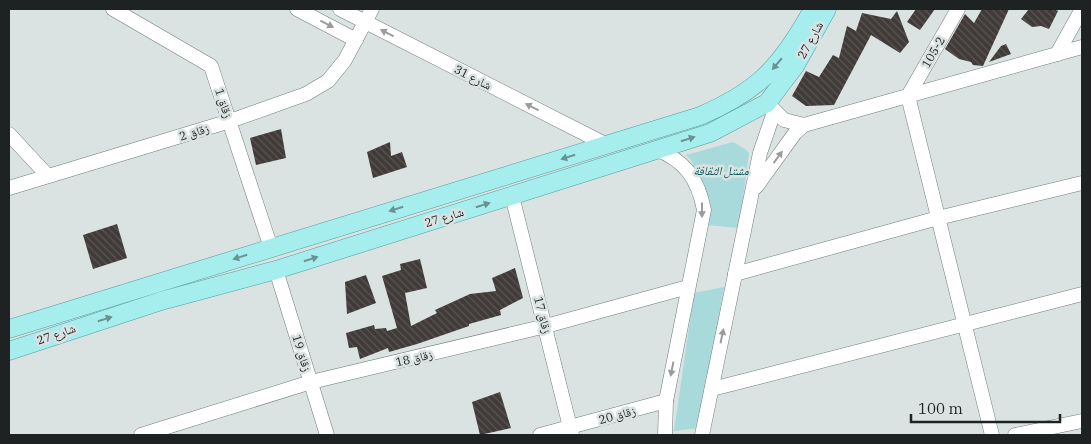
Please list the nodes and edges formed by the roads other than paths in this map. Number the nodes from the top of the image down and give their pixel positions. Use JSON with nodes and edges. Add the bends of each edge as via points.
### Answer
{"nodes":[{"id":1,"x":113,"y":9,"type":"edge"},
{"id":2,"x":297,"y":9,"type":"edge"},
{"id":3,"x":340,"y":9,"type":"edge"},
{"id":4,"x":372,"y":9,"type":"edge"},
{"id":5,"x":813,"y":9,"type":"edge"},
{"id":6,"x":827,"y":9,"type":"edge"},
{"id":7,"x":958,"y":9,"type":"edge"},
{"id":8,"x":1082,"y":9,"type":"edge"},
{"id":9,"x":365,"y":22,"type":"junction"},
{"id":10,"x":356,"y":40,"type":"junction"},
{"id":11,"x":1082,"y":48,"type":"edge"},
{"id":12,"x":1057,"y":54,"type":"junction"},
{"id":13,"x":908,"y":96,"type":"junction"},
{"id":14,"x":770,"y":108,"type":"junction"},
{"id":15,"x":230,"y":121,"type":"junction"},
{"id":16,"x":804,"y":125,"type":"junction"},
{"id":17,"x":9,"y":134,"type":"edge"},
{"id":18,"x":607,"y":146,"type":"junction"},
{"id":19,"x":655,"y":149,"type":"junction"},
{"id":20,"x":48,"y":176,"type":"junction"},
{"id":21,"x":1082,"y":183,"type":"edge"},
{"id":22,"x":9,"y":188,"type":"edge"},
{"id":23,"x":754,"y":190,"type":"junction"},
{"id":24,"x":512,"y":196,"type":"junction"},
{"id":25,"x":429,"y":199,"type":"junction"},
{"id":26,"x":938,"y":218,"type":"junction"},
{"id":27,"x":436,"y":219,"type":"junction"},
{"id":28,"x":271,"y":248,"type":"junction"},
{"id":29,"x":276,"y":270,"type":"junction"},
{"id":30,"x":735,"y":274,"type":"junction"},
{"id":31,"x":688,"y":287,"type":"junction"},
{"id":32,"x":1082,"y":294,"type":"edge"},
{"id":33,"x":965,"y":323,"type":"junction"},
{"id":34,"x":11,"y":325,"type":"edge"},
{"id":35,"x":546,"y":326,"type":"junction"},
{"id":36,"x":9,"y":351,"type":"edge"},
{"id":37,"x":311,"y":382,"type":"junction"},
{"id":38,"x":712,"y":389,"type":"junction"},
{"id":39,"x":666,"y":401,"type":"junction"},
{"id":40,"x":1082,"y":422,"type":"edge"},
{"id":41,"x":571,"y":431,"type":"edge"},
{"id":42,"x":1046,"y":432,"type":"edge"},
{"id":43,"x":141,"y":435,"type":"edge"},
{"id":44,"x":327,"y":435,"type":"edge"},
{"id":45,"x":540,"y":435,"type":"edge"},
{"id":46,"x":665,"y":435,"type":"edge"},
{"id":47,"x":702,"y":435,"type":"edge"},
{"id":48,"x":992,"y":435,"type":"edge"},
{"id":49,"x":1015,"y":435,"type":"edge"}],
"edges":[{"from":1,"to":15,"type":"street","name":"زقاق 1","via":[[211,66]]},
{"from":2,"to":10,"type":"street","one_way":true},
{"from":3,"to":9,"type":"street","name":"شارع 31"},
{"from":4,"to":9,"type":"street","name":"زقاق 2"},
{"from":5,"to":18,"type":"main road","name":"شارع 27","one_way":true,"via":[[792,46],[754,88],[700,116]]},
{"from":6,"to":14,"type":"main road","name":"شارع 27"},
{"from":7,"to":13,"type":"street","name":"105-2"},
{"from":8,"to":12,"type":"street"},
{"from":9,"to":10,"type":"street","name":"زقاق 2"},
{"from":18,"to":9,"type":"street","name":"شارع 31","one_way":true},
{"from":10,"to":15,"type":"street","name":"زقاق 2","via":[[328,81],[306,94]]},
{"from":11,"to":12,"type":"street"},
{"from":12,"to":13,"type":"street"},
{"from":13,"to":16,"type":"street"},
{"from":13,"to":26,"type":"street"},
{"from":14,"to":16,"type":"street","via":[[784,120]]},
{"from":19,"to":14,"type":"main road","name":"شارع 27","one_way":true,"via":[[710,133]]},
{"from":14,"to":23,"type":"street"},
{"from":15,"to":20,"type":"street","name":"زقاق 2"},
{"from":15,"to":28,"type":"street","name":"زقاق 1"},
{"from":23,"to":16,"type":"street","one_way":true},
{"from":17,"to":20,"type":"street"},
{"from":18,"to":25,"type":"main road","name":"شارع 27","one_way":true},
{"from":19,"to":24,"type":"main road","name":"شارع 27"},
{"from":19,"to":31,"type":"street","one_way":true,"via":[[674,158],[690,172],[702,198],[704,210]]},
{"from":20,"to":22,"type":"street","name":"زقاق 2"},
{"from":21,"to":26,"type":"street"},
{"from":23,"to":30,"type":"street"},
{"from":27,"to":24,"type":"main road","name":"شارع 27","one_way":true},
{"from":24,"to":35,"type":"street","name":"زقاق 17"},
{"from":25,"to":27,"type":"main road"},
{"from":25,"to":28,"type":"main road","name":"شارع 27","one_way":true},
{"from":26,"to":30,"type":"street"},
{"from":26,"to":33,"type":"street"},
{"from":29,"to":27,"type":"main road","name":"شارع 27","one_way":true},
{"from":28,"to":34,"type":"main road","name":"شارع 27","one_way":true},
{"from":36,"to":29,"type":"main road","name":"شارع 27","one_way":true,"via":[[161,301]]},
{"from":29,"to":37,"type":"street","name":"زقاق 19"},
{"from":38,"to":30,"type":"street","one_way":true},
{"from":31,"to":35,"type":"street","name":"زقاق 18"},
{"from":31,"to":39,"type":"street","one_way":true},
{"from":32,"to":33,"type":"street"},
{"from":33,"to":38,"type":"street"},
{"from":33,"to":48,"type":"street"},
{"from":35,"to":37,"type":"street","name":"زقاق 18"},
{"from":35,"to":41,"type":"street","name":"زقاق 17"},
{"from":37,"to":43,"type":"street","name":"زقاق 18"},
{"from":37,"to":44,"type":"street","name":"زقاق 19"},
{"from":38,"to":47,"type":"street"},
{"from":39,"to":41,"type":"street","name":"زقاق 20"},
{"from":39,"to":46,"type":"street"},
{"from":40,"to":42,"type":"street"},
{"from":41,"to":45,"type":"street","name":"زقاق 20"},
{"from":42,"to":49,"type":"street"}]}
